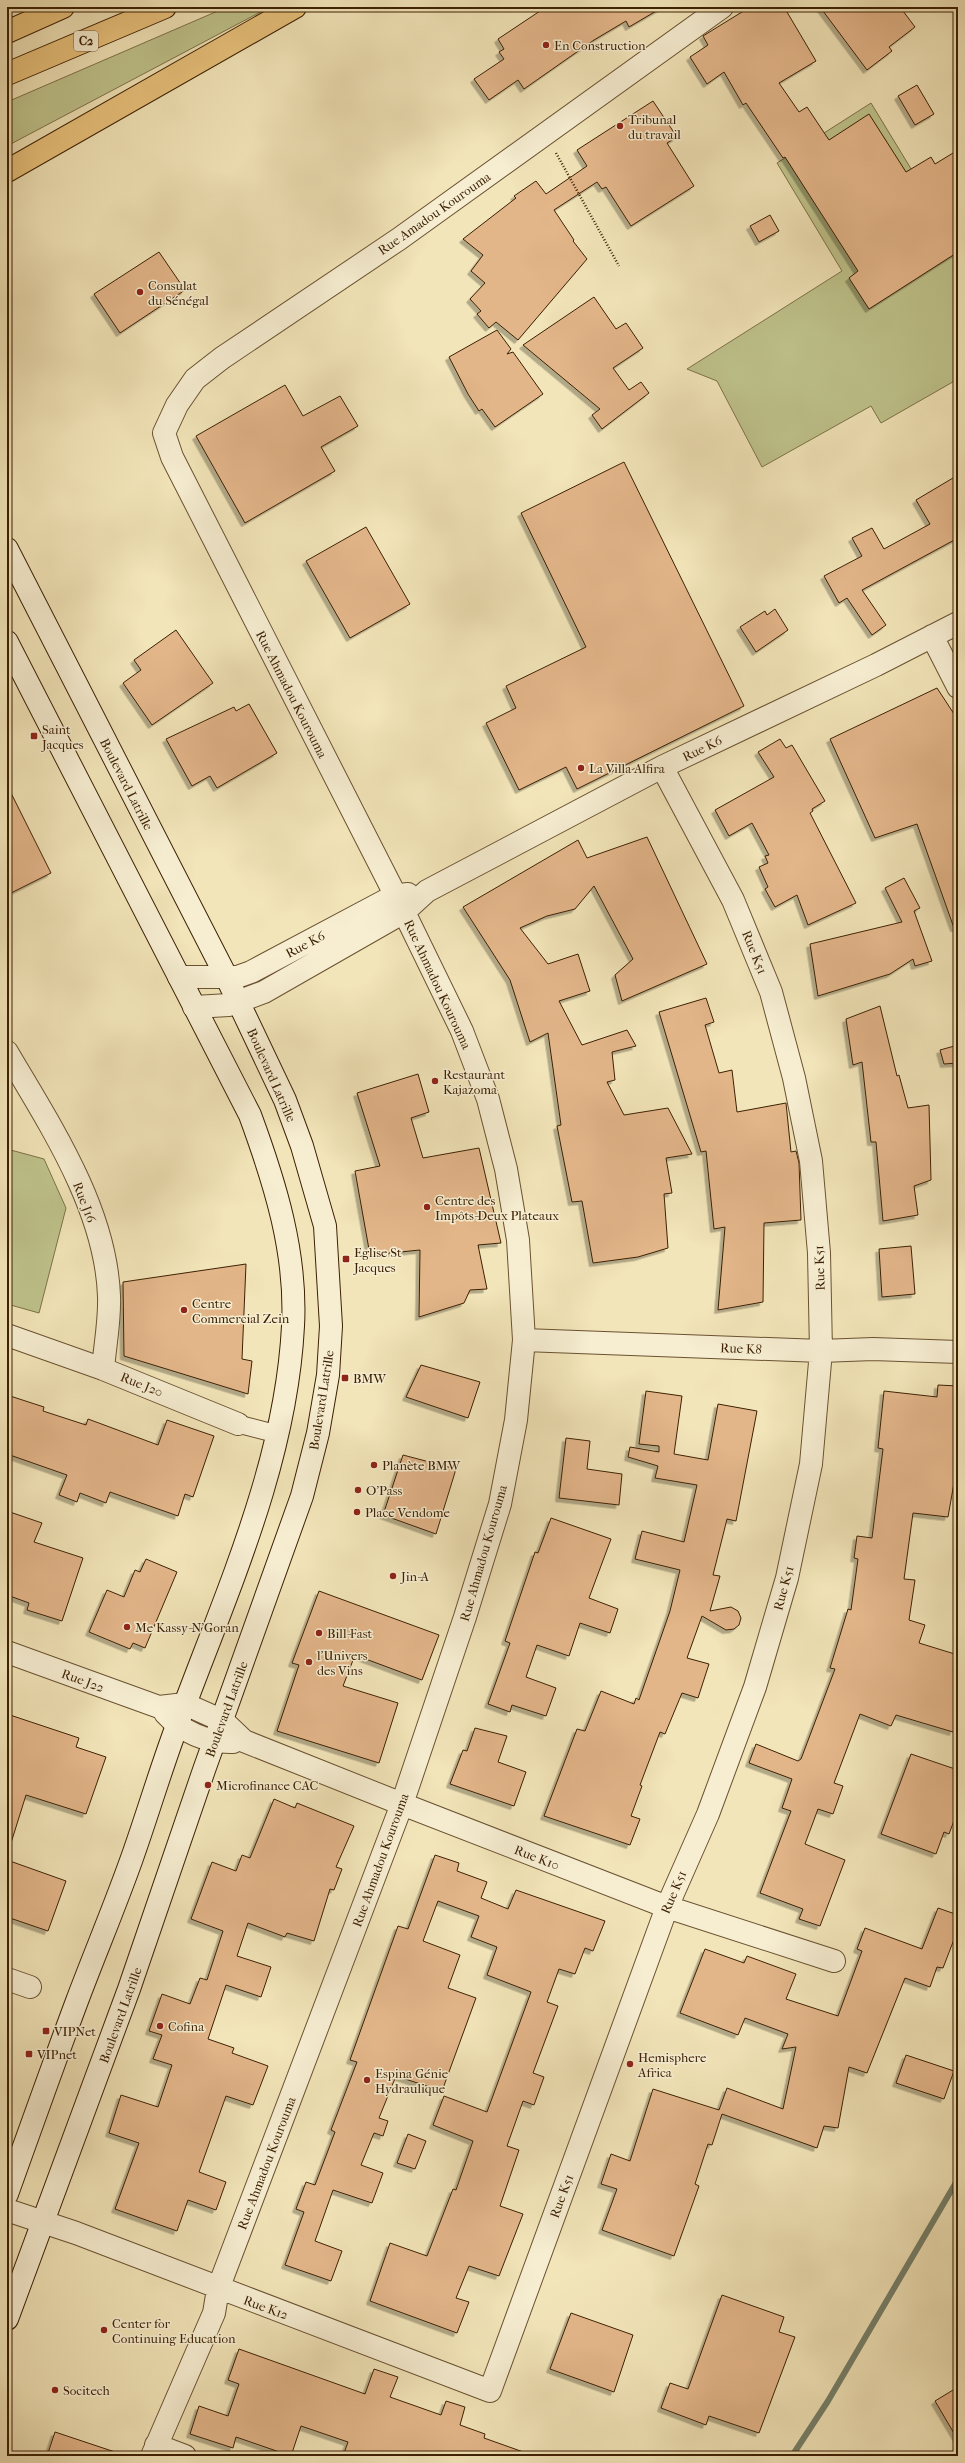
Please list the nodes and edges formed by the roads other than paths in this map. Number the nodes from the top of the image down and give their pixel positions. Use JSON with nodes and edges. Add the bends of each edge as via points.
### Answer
{"nodes":[{"id":1,"x":62,"y":7,"type":"edge"},
{"id":2,"x":165,"y":7,"type":"edge"},
{"id":3,"x":295,"y":7,"type":"edge"},
{"id":4,"x":722,"y":7,"type":"edge"},
{"id":5,"x":7,"y":32,"type":"edge"},
{"id":6,"x":7,"y":74,"type":"edge"},
{"id":7,"x":7,"y":170,"type":"edge"},
{"id":8,"x":164,"y":433,"type":"joint"},
{"id":9,"x":7,"y":549,"type":"edge"},
{"id":10,"x":958,"y":622,"type":"edge"},
{"id":11,"x":932,"y":636,"type":"junction"},
{"id":12,"x":7,"y":642,"type":"edge"},
{"id":13,"x":958,"y":687,"type":"edge"},
{"id":14,"x":662,"y":767,"type":"junction"},
{"id":15,"x":399,"y":904,"type":"junction"},
{"id":16,"x":179,"y":977,"type":"junction"},
{"id":17,"x":227,"y":978,"type":"junction"},
{"id":18,"x":239,"y":1003,"type":"junction"},
{"id":19,"x":194,"y":1007,"type":"junction"},
{"id":20,"x":7,"y":1052,"type":"edge"},
{"id":21,"x":7,"y":1335,"type":"edge"},
{"id":22,"x":524,"y":1340,"type":"junction"},
{"id":23,"x":821,"y":1351,"type":"junction"},
{"id":24,"x":958,"y":1352,"type":"edge"},
{"id":25,"x":103,"y":1369,"type":"junction"},
{"id":26,"x":238,"y":1424,"type":"joint"},
{"id":27,"x":276,"y":1434,"type":"junction"},
{"id":28,"x":7,"y":1652,"type":"edge"},
{"id":29,"x":185,"y":1704,"type":"junction"},
{"id":30,"x":159,"y":1707,"type":"junction"},
{"id":31,"x":223,"y":1721,"type":"junction"},
{"id":32,"x":176,"y":1726,"type":"junction"},
{"id":33,"x":244,"y":1741,"type":"junction"},
{"id":34,"x":215,"y":1742,"type":"junction"},
{"id":35,"x":402,"y":1804,"type":"junction"},
{"id":36,"x":667,"y":1907,"type":"junction"},
{"id":37,"x":834,"y":1961,"type":"dead end"},
{"id":38,"x":7,"y":1979,"type":"edge"},
{"id":39,"x":30,"y":1987,"type":"dead end"},
{"id":40,"x":7,"y":2194,"type":"edge"},
{"id":41,"x":7,"y":2210,"type":"edge"},
{"id":42,"x":43,"y":2222,"type":"junction"},
{"id":43,"x":218,"y":2289,"type":"junction"},
{"id":44,"x":7,"y":2319,"type":"edge"},
{"id":45,"x":490,"y":2391,"type":"joint"},
{"id":46,"x":154,"y":2450,"type":"edge"},
{"id":47,"x":185,"y":2456,"type":"edge"}],
"edges":[{"from":1,"to":5,"type":"highway"},
{"from":2,"to":6,"type":"highway","number":"C2"},
{"from":3,"to":7,"type":"highway"},
{"from":4,"to":8,"type":"street","name":"Rue Amadou Kourouma","via":[[400,239],[222,358],[196,379],[177,404]]},
{"from":8,"to":15,"type":"street","name":"Rue Ahmadou Kourouma","via":[[172,457]]},
{"from":9,"to":17,"type":"street","name":"Boulevard Latrille"},
{"from":10,"to":11,"type":"street","name":"Rue K6"},
{"from":11,"to":13,"type":"street"},
{"from":11,"to":14,"type":"street","name":"Rue K6"},
{"from":12,"to":16,"type":"street"},
{"from":14,"to":15,"type":"street","name":"Rue K6"},
{"from":14,"to":23,"type":"street","name":"Rue K51","via":[[733,900],[771,992],[811,1161],[819,1253]]},
{"from":15,"to":17,"type":"street","name":"Rue K6","via":[[251,972]]},
{"from":15,"to":18,"type":"street","name":"Rue K6","via":[[264,992]]},
{"from":15,"to":22,"type":"street","name":"Rue Ahmadou Kourouma","via":[[462,1031],[488,1099],[506,1169],[518,1240]]},
{"from":16,"to":17,"type":"street","name":"Rue K6"},
{"from":16,"to":19,"type":"street"},
{"from":17,"to":18,"type":"street","name":"Boulevard Latrille"},
{"from":18,"to":19,"type":"street","name":"Rue K6","via":[[213,1008]]},
{"from":18,"to":31,"type":"street","name":"Boulevard Latrille","via":[[285,1100],[313,1181],[325,1226],[331,1326],[328,1375],[318,1433],[302,1496]]},
{"from":19,"to":27,"type":"street","via":[[250,1116],[266,1159],[287,1232],[293,1323],[289,1372]]},
{"from":20,"to":25,"type":"street","name":"Rue J16","via":[[62,1146],[85,1197],[102,1246],[109,1296]]},
{"from":21,"to":25,"type":"street","name":"Rue J20"},
{"from":22,"to":23,"type":"street","name":"Rue K8"},
{"from":22,"to":35,"type":"street","name":"Rue Ahmadou Kourouma","via":[[516,1420],[500,1504]]},
{"from":23,"to":24,"type":"street","name":"Rue K8","via":[[873,1349]]},
{"from":23,"to":36,"type":"street","name":"Rue K51","via":[[811,1464],[787,1578],[755,1687],[708,1814]]},
{"from":25,"to":26,"type":"street","name":"Rue J20"},
{"from":26,"to":27,"type":"street","name":"Rue J20"},
{"from":27,"to":29,"type":"street","via":[[266,1482]]},
{"from":28,"to":30,"type":"street","name":"Rue J22"},
{"from":29,"to":30,"type":"street","name":"Rue J22"},
{"from":29,"to":31,"type":"street"},
{"from":29,"to":32,"type":"street"},
{"from":30,"to":32,"type":"street","name":"Rue J22"},
{"from":31,"to":33,"type":"street"},
{"from":31,"to":34,"type":"street","name":"Boulevard Latrille"},
{"from":32,"to":34,"type":"street","name":"Rue J22"},
{"from":32,"to":40,"type":"street","via":[[132,1858]]},
{"from":33,"to":34,"type":"street","name":"Rue J22"},
{"from":33,"to":35,"type":"street","name":"Rue K10"},
{"from":34,"to":42,"type":"street","name":"Boulevard Latrille","via":[[129,1989]]},
{"from":35,"to":36,"type":"street","name":"Rue K10"},
{"from":35,"to":43,"type":"street","name":"Rue Ahmadou Kourouma"},
{"from":36,"to":37,"type":"street","name":"Rue K10"},
{"from":36,"to":45,"type":"street","name":"Rue K51"},
{"from":38,"to":39,"type":"street"},
{"from":41,"to":42,"type":"street","name":"Rue K12"},
{"from":42,"to":43,"type":"street","name":"Rue K12"},
{"from":42,"to":44,"type":"street","name":"Boulevard Latrille"},
{"from":43,"to":45,"type":"street","name":"Rue K12"},
{"from":43,"to":46,"type":"street","name":"Rue Ahmadou Kourouma","via":[[214,2312]]},
{"from":46,"to":47,"type":"street"}]}
